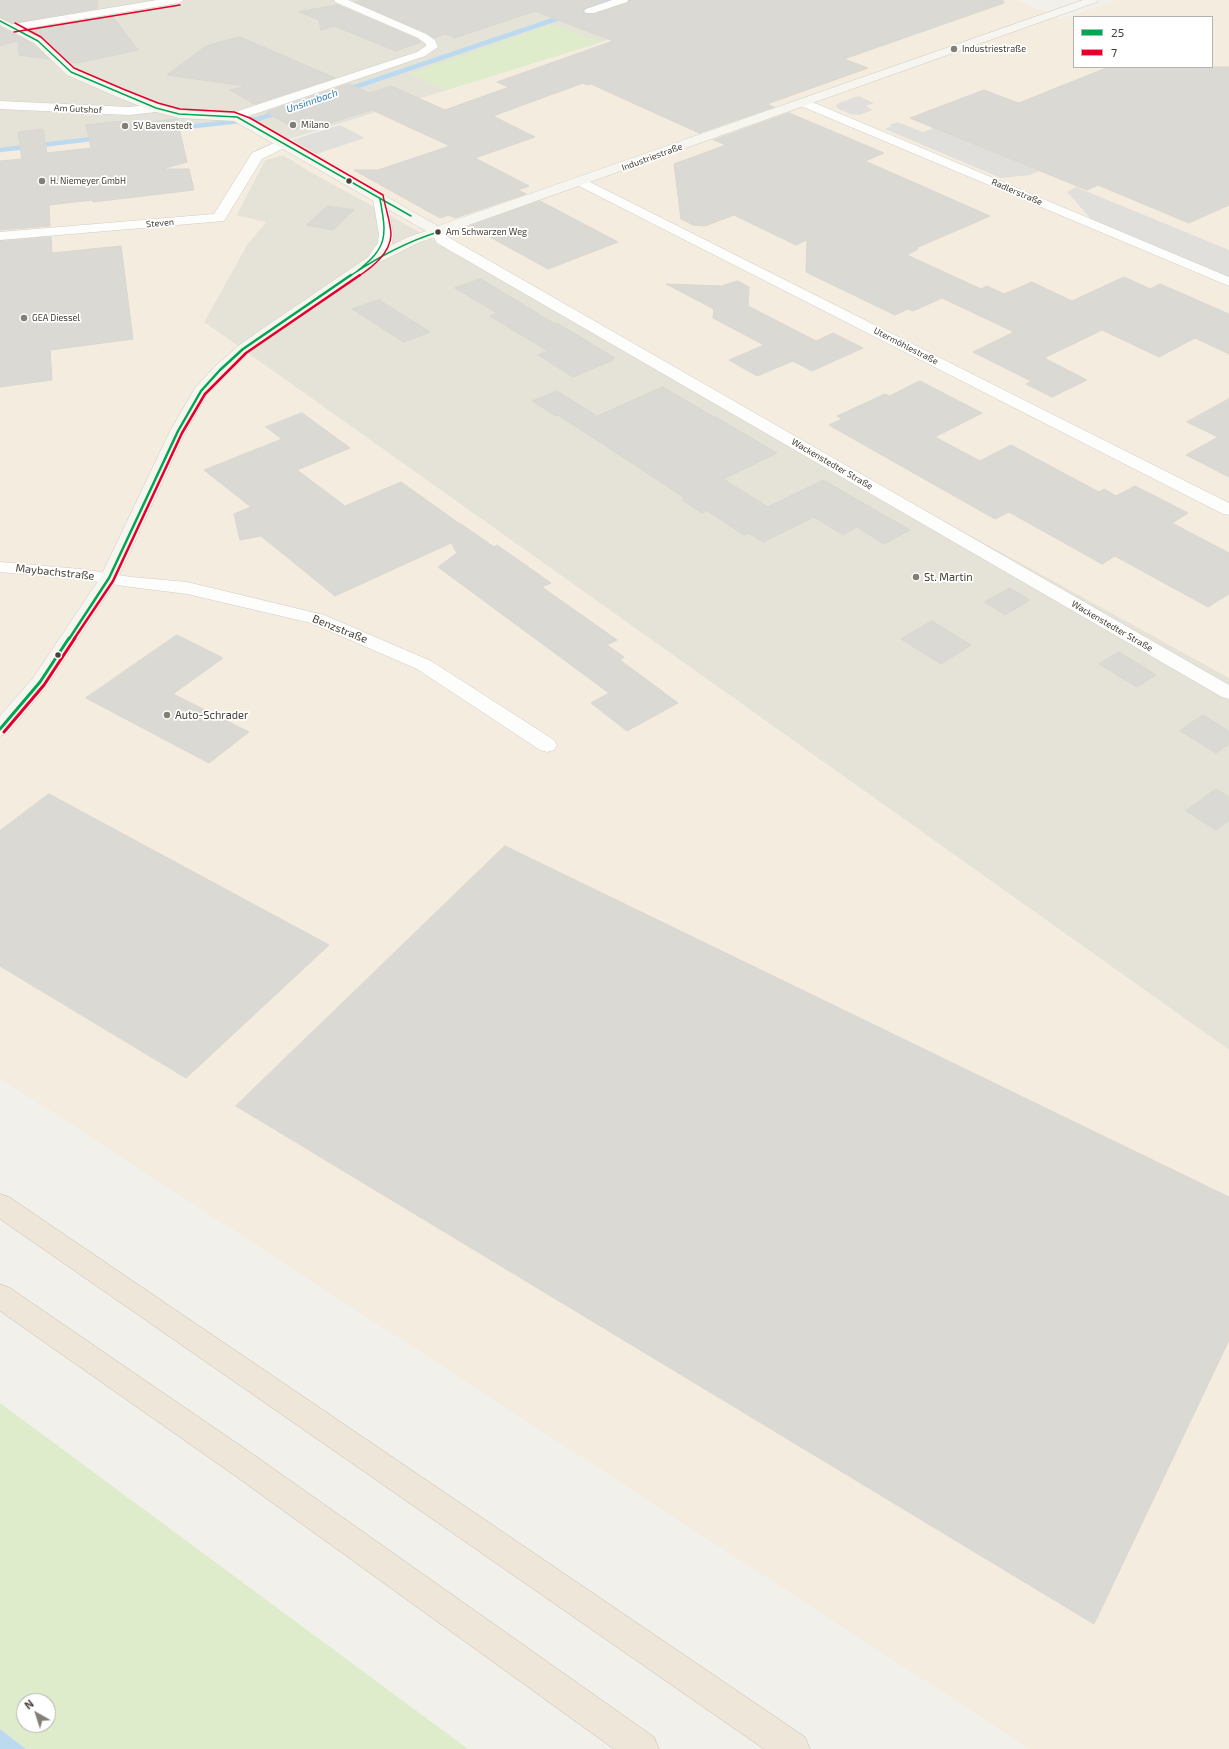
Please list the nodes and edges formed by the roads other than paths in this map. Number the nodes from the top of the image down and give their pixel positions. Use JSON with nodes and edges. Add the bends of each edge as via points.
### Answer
{"nodes":[{"id":1,"x":98,"y":0,"type":"edge"},
{"id":2,"x":179,"y":0,"type":"edge"},
{"id":3,"x":339,"y":0,"type":"edge"},
{"id":4,"x":623,"y":0,"type":"edge"},
{"id":5,"x":1093,"y":0,"type":"edge"},
{"id":6,"x":108,"y":10,"type":"junction"},
{"id":7,"x":590,"y":11,"type":"dead end"},
{"id":8,"x":0,"y":21,"type":"edge"},
{"id":9,"x":13,"y":27,"type":"junction"},
{"id":10,"x":805,"y":103,"type":"junction"},
{"id":11,"x":0,"y":105,"type":"edge"},
{"id":12,"x":156,"y":108,"type":"junction"},
{"id":13,"x":239,"y":119,"type":"junction"},
{"id":14,"x":283,"y":143,"type":"junction"},
{"id":15,"x":582,"y":182,"type":"junction"},
{"id":16,"x":380,"y":200,"type":"junction"},
{"id":17,"x":438,"y":232,"type":"junction"},
{"id":18,"x":0,"y":236,"type":"edge"},
{"id":19,"x":373,"y":260,"type":"junction"},
{"id":20,"x":1229,"y":282,"type":"edge"},
{"id":21,"x":1229,"y":510,"type":"edge"},
{"id":22,"x":0,"y":567,"type":"edge"},
{"id":23,"x":109,"y":578,"type":"junction"},
{"id":24,"x":1229,"y":694,"type":"edge"},
{"id":25,"x":0,"y":729,"type":"edge"},
{"id":26,"x":546,"y":745,"type":"dead end"},
{"id":27,"x":0,"y":1205,"type":"edge"},
{"id":28,"x":0,"y":1296,"type":"edge"},
{"id":29,"x":642,"y":1749,"type":"edge"},
{"id":30,"x":793,"y":1749,"type":"edge"}],
"edges":[{"from":1,"to":6,"type":"street"},
{"from":2,"to":6,"type":"street"},
{"from":3,"to":13,"type":"street","via":[[422,36],[431,42],[432,47],[421,54]]},
{"from":4,"to":7,"type":"street"},
{"from":5,"to":10,"type":"street","name":"Industriestraße"},
{"from":6,"to":9,"type":"street"},
{"from":8,"to":9,"type":"street"},
{"from":9,"to":12,"type":"street","via":[[38,41],[71,72]]},
{"from":10,"to":15,"type":"street","name":"Industriestraße"},
{"from":10,"to":20,"type":"street","name":"Radlerstraße"},
{"from":11,"to":12,"type":"street","name":"Am Gutshof","via":[[129,111]]},
{"from":12,"to":13,"type":"street","via":[[179,114]]},
{"from":13,"to":14,"type":"street"},
{"from":14,"to":16,"type":"street"},
{"from":14,"to":18,"type":"street","name":"Steven","via":[[257,156],[219,218]]},
{"from":15,"to":17,"type":"street","name":"Industriestraße"},
{"from":15,"to":21,"type":"street","name":"Utermöhlestraße"},
{"from":16,"to":17,"type":"street"},
{"from":16,"to":19,"type":"street","via":[[386,234],[385,242]]},
{"from":17,"to":19,"type":"street","via":[[413,240]]},
{"from":17,"to":24,"type":"street","name":"Wackenstedter Straße","via":[[442,240]]},
{"from":19,"to":23,"type":"street","via":[[243,349],[200,391],[178,431]]},
{"from":22,"to":23,"type":"street","name":"Maybachstraße"},
{"from":23,"to":25,"type":"street","via":[[40,682]]},
{"from":23,"to":26,"type":"street","name":"Benzstraße","via":[[187,588],[317,619],[424,665]]},
{"from":27,"to":30,"type":"highway"},
{"from":28,"to":29,"type":"highway","via":[[244,1464]]}]}
